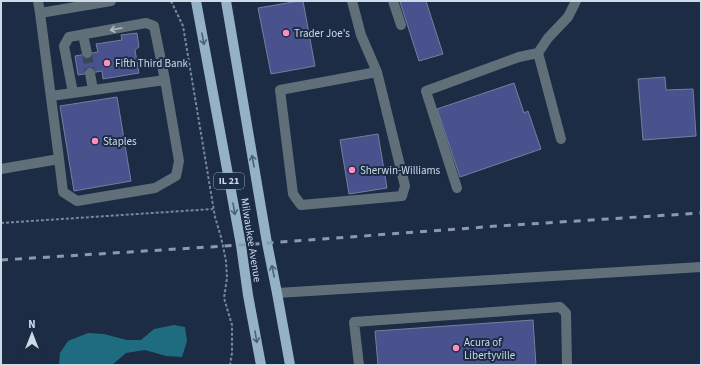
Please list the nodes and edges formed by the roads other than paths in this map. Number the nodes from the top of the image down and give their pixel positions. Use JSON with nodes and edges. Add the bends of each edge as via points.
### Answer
{"nodes":[{"id":1,"x":38,"y":1,"type":"edge"},
{"id":2,"x":111,"y":1,"type":"edge"},
{"id":3,"x":196,"y":1,"type":"edge"},
{"id":4,"x":226,"y":1,"type":"edge"},
{"id":5,"x":352,"y":1,"type":"edge"},
{"id":6,"x":393,"y":1,"type":"edge"},
{"id":7,"x":576,"y":1,"type":"edge"},
{"id":8,"x":40,"y":13,"type":"junction"},
{"id":9,"x":401,"y":25,"type":"dead end"},
{"id":10,"x":83,"y":35,"type":"junction"},
{"id":11,"x":86,"y":53,"type":"tunnel mouth"},
{"id":12,"x":538,"y":53,"type":"junction"},
{"id":13,"x":377,"y":72,"type":"junction"},
{"id":14,"x":90,"y":73,"type":"tunnel mouth"},
{"id":15,"x":164,"y":80,"type":"junction"},
{"id":16,"x":93,"y":90,"type":"junction"},
{"id":17,"x":73,"y":93,"type":"junction"},
{"id":18,"x":51,"y":96,"type":"junction"},
{"id":19,"x":561,"y":139,"type":"dead end"},
{"id":20,"x":59,"y":159,"type":"junction"},
{"id":21,"x":1,"y":169,"type":"edge"},
{"id":22,"x":457,"y":188,"type":"dead end"},
{"id":23,"x":701,"y":266,"type":"edge"},
{"id":24,"x":277,"y":293,"type":"junction"},
{"id":25,"x":261,"y":365,"type":"edge"},
{"id":26,"x":290,"y":365,"type":"edge"},
{"id":27,"x":359,"y":365,"type":"edge"},
{"id":28,"x":567,"y":365,"type":"edge"}],
"edges":[{"from":1,"to":8,"type":"lane"},
{"from":2,"to":8,"type":"lane"},
{"from":3,"to":25,"type":"main road","name":"Milwaukee Avenue","number":"IL 21","one_way":true},
{"from":24,"to":4,"type":"main road","name":"Milwaukee Avenue","number":"IL 21","one_way":true},
{"from":5,"to":13,"type":"lane","via":[[361,35]]},
{"from":6,"to":9,"type":"lane"},
{"from":7,"to":12,"type":"lane","via":[[568,17]]},
{"from":8,"to":18,"type":"lane"},
{"from":10,"to":11,"type":"lane"},
{"from":15,"to":10,"type":"lane","one_way":true,"via":[[154,26],[146,23]]},
{"from":10,"to":17,"type":"lane","via":[[68,37],[64,46]]},
{"from":12,"to":19,"type":"lane"},
{"from":12,"to":22,"type":"lane","via":[[519,57],[426,91]]},
{"from":13,"to":13,"type":"lane","via":[[405,186],[402,196],[301,205],[293,194],[280,90]]},
{"from":14,"to":16,"type":"lane"},
{"from":15,"to":16,"type":"lane"},
{"from":15,"to":20,"type":"lane","via":[[179,161],[176,176],[154,188],[77,201],[63,192]]},
{"from":16,"to":17,"type":"lane"},
{"from":17,"to":18,"type":"lane"},
{"from":18,"to":20,"type":"lane"},
{"from":20,"to":21,"type":"lane"},
{"from":23,"to":24,"type":"lane"},
{"from":24,"to":26,"type":"main road","name":"Milwaukee Avenue","number":"IL 21"},
{"from":27,"to":28,"type":"lane","via":[[354,322],[560,307],[566,313]]}]}
